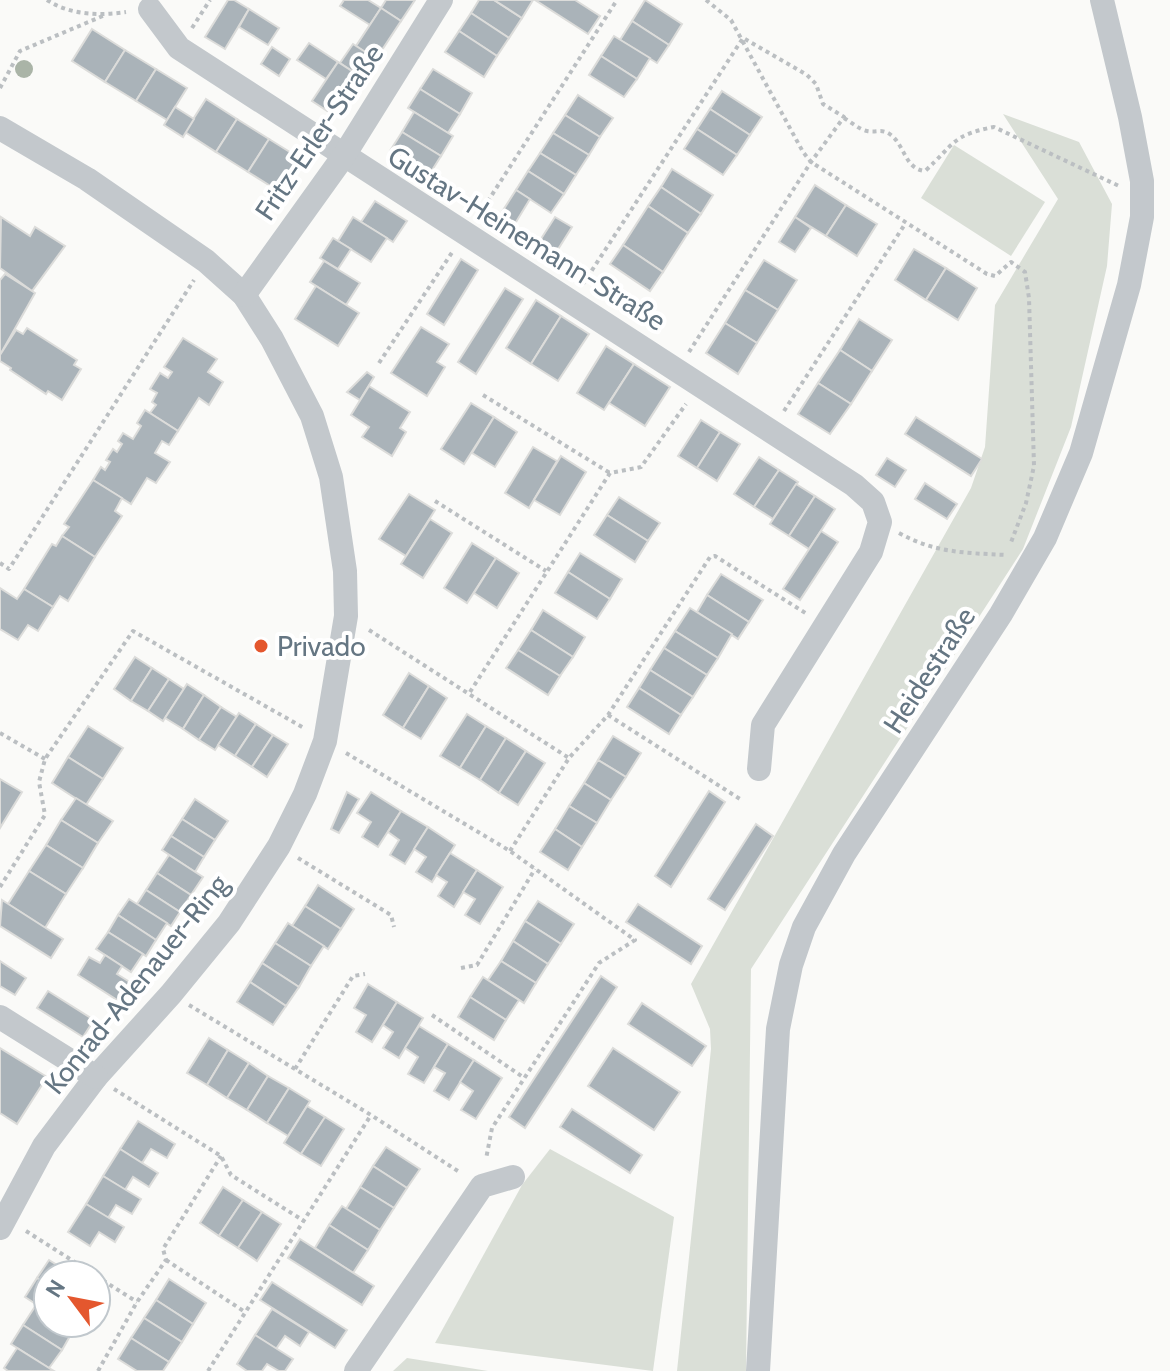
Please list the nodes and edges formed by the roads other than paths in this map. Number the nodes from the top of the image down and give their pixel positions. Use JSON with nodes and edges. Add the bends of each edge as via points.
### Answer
{"nodes":[{"id":1,"x":441,"y":0,"type":"edge"},
{"id":2,"x":1102,"y":0,"type":"edge"},
{"id":3,"x":150,"y":9,"type":"road end"},
{"id":4,"x":0,"y":128,"type":"edge"},
{"id":5,"x":343,"y":157,"type":"junction"},
{"id":6,"x":244,"y":295,"type":"junction"},
{"id":7,"x":759,"y":769,"type":"dead end"},
{"id":8,"x":0,"y":1017,"type":"edge"},
{"id":9,"x":96,"y":1077,"type":"junction"},
{"id":10,"x":513,"y":1177,"type":"dead end"},
{"id":11,"x":2,"y":1222,"type":"edge"},
{"id":12,"x":356,"y":1371,"type":"edge"},
{"id":13,"x":758,"y":1371,"type":"edge"}],
"edges":[{"from":1,"to":5,"type":"street","name":"Fritz-Erler-Straße"},
{"from":2,"to":13,"type":"street","name":"Heidestraße","via":[[1138,152],[1142,217],[1129,285],[1101,390],[1045,538],[844,854],[804,927],[791,965],[777,1043]]},
{"from":3,"to":5,"type":"street","name":"Gustav-Heinemann-Straße","via":[[179,48]]},
{"from":4,"to":6,"type":"street","name":"Konrad-Adenauer-Ring","via":[[87,179],[206,261]]},
{"from":5,"to":6,"type":"street","name":"Fritz-Erler-Straße"},
{"from":5,"to":7,"type":"street","name":"Gustav-Heinemann-Straße","via":[[772,430],[873,502],[880,522],[871,552],[763,725]]},
{"from":6,"to":9,"type":"street","name":"Konrad-Adenauer-Ring","via":[[312,416],[331,477],[346,616],[325,741],[279,846],[229,923]]},
{"from":8,"to":9,"type":"street"},
{"from":9,"to":11,"type":"street","name":"Konrad-Adenauer-Ring","via":[[44,1146]]},
{"from":10,"to":12,"type":"street","via":[[482,1186]]}]}
